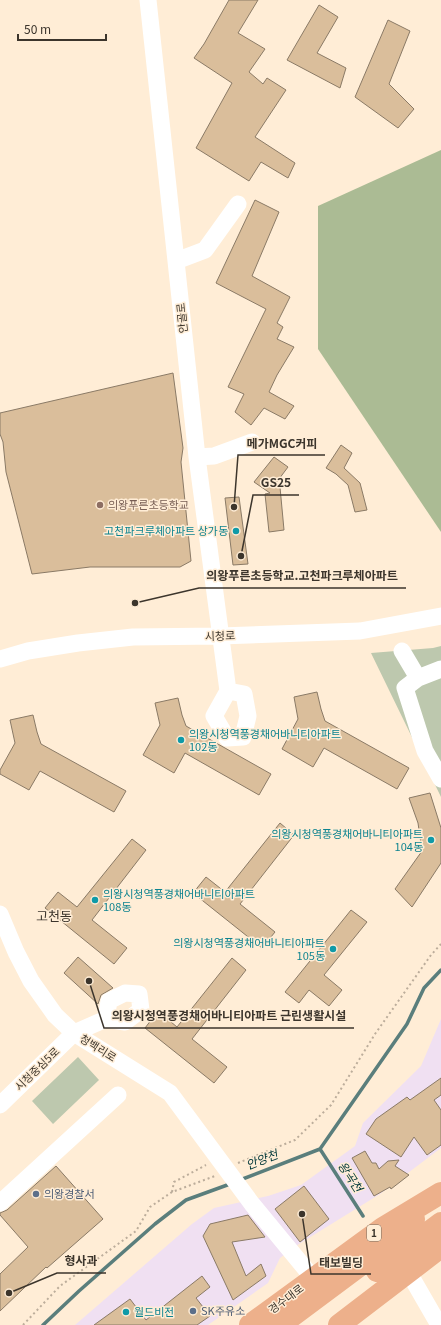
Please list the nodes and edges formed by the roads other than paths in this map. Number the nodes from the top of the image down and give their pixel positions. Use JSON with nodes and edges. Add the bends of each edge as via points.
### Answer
{"nodes":[{"id":1,"x":148,"y":0,"type":"edge"},
{"id":2,"x":238,"y":204,"type":"dead end"},
{"id":3,"x":176,"y":261,"type":"junction"},
{"id":4,"x":252,"y":442,"type":"dead end"},
{"id":5,"x":197,"y":457,"type":"junction"},
{"id":6,"x":441,"y":616,"type":"edge"},
{"id":7,"x":220,"y":636,"type":"junction"},
{"id":8,"x":402,"y":651,"type":"dead end"},
{"id":9,"x":0,"y":659,"type":"edge"},
{"id":10,"x":441,"y":669,"type":"edge"},
{"id":11,"x":418,"y":678,"type":"junction"},
{"id":12,"x":228,"y":691,"type":"dead end"},
{"id":13,"x":441,"y":779,"type":"edge"},
{"id":14,"x":1,"y":919,"type":"edge"},
{"id":15,"x":106,"y":1019,"type":"dead end"},
{"id":16,"x":74,"y":1034,"type":"junction"},
{"id":17,"x":118,"y":1096,"type":"dead end"},
{"id":18,"x":0,"y":1105,"type":"edge"},
{"id":19,"x":440,"y":1194,"type":"edge"},
{"id":20,"x":0,"y":1203,"type":"edge"},
{"id":21,"x":441,"y":1223,"type":"edge"},
{"id":22,"x":441,"y":1247,"type":"edge"},
{"id":23,"x":409,"y":1273,"type":"junction"},
{"id":24,"x":313,"y":1278,"type":"junction"},
{"id":25,"x":250,"y":1325,"type":"edge"},
{"id":26,"x":280,"y":1325,"type":"edge"},
{"id":27,"x":303,"y":1325,"type":"edge"},
{"id":28,"x":339,"y":1325,"type":"edge"},
{"id":29,"x":439,"y":1325,"type":"edge"}],
"edges":[{"from":1,"to":3,"type":"street","name":"안골로"},
{"from":2,"to":3,"type":"street","via":[[205,250]]},
{"from":3,"to":5,"type":"street","name":"안골로"},
{"from":4,"to":5,"type":"street","via":[[214,456]]},
{"from":5,"to":7,"type":"street","name":"안골로"},
{"from":6,"to":7,"type":"street","name":"시청로","via":[[360,631]]},
{"from":7,"to":9,"type":"street","name":"시청로","via":[[133,638],[94,642],[28,651]]},
{"from":7,"to":12,"type":"street","name":"안골로"},
{"from":8,"to":11,"type":"street"},
{"from":10,"to":11,"type":"street"},
{"from":11,"to":13,"type":"street","via":[[405,688],[425,751]]},
{"from":14,"to":16,"type":"street","name":"청백리로","via":[[31,981],[55,1015]]},
{"from":15,"to":16,"type":"street","name":"시청중심5로"},
{"from":16,"to":18,"type":"street","name":"시청중심5로"},
{"from":16,"to":24,"type":"street","name":"청백리로","via":[[170,1094],[222,1166]]},
{"from":17,"to":20,"type":"street"},
{"from":19,"to":24,"type":"main road","name":"경수대로","number":"1","via":[[382,1228]]},
{"from":19,"to":26,"type":"main road","number":"1","via":[[386,1246]]},
{"from":21,"to":27,"type":"main road"},
{"from":22,"to":23,"type":"main road"},
{"from":23,"to":28,"type":"main road"},
{"from":23,"to":29,"type":"street"},
{"from":24,"to":25,"type":"main road","name":"경수대로","number":"1"}]}
